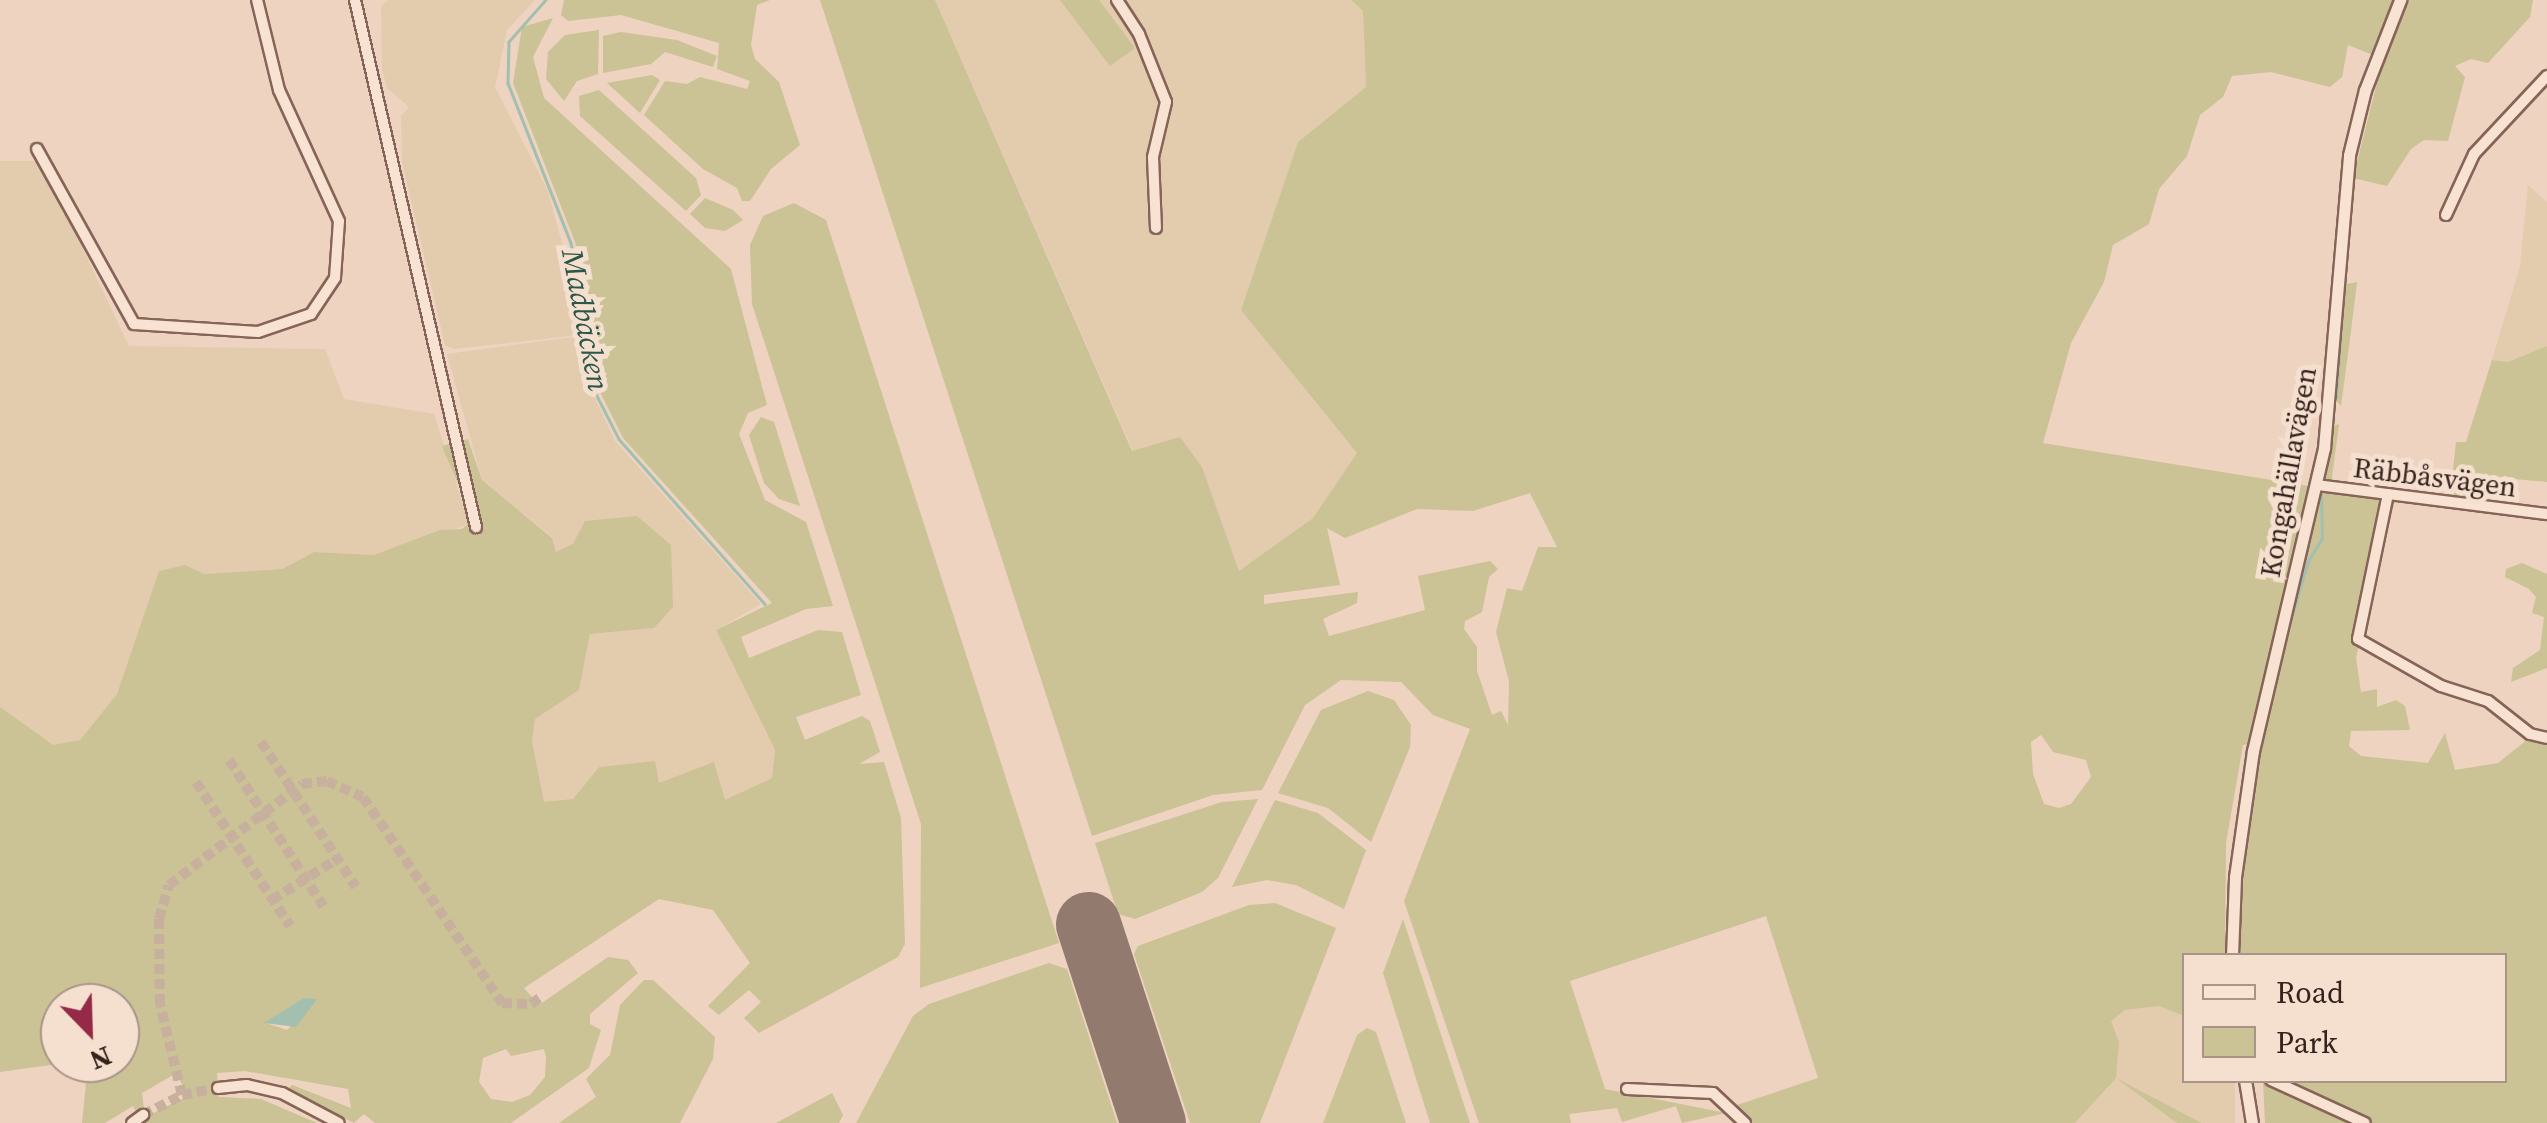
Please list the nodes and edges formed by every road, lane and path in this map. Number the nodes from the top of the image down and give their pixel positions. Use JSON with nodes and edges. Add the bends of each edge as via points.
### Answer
{"nodes":[{"id":1,"x":257,"y":0,"type":"edge"},
{"id":2,"x":355,"y":0,"type":"edge"},
{"id":3,"x":1116,"y":0,"type":"edge"},
{"id":4,"x":2400,"y":0,"type":"edge"},
{"id":5,"x":2547,"y":76,"type":"edge"},
{"id":6,"x":37,"y":150,"type":"dead end"},
{"id":7,"x":2446,"y":214,"type":"dead end"},
{"id":8,"x":1156,"y":228,"type":"dead end"},
{"id":9,"x":2317,"y":485,"type":"junction"},
{"id":10,"x":2388,"y":494,"type":"junction"},
{"id":11,"x":2547,"y":514,"type":"edge"},
{"id":12,"x":476,"y":527,"type":"dead end"},
{"id":13,"x":2547,"y":738,"type":"edge"},
{"id":14,"x":2232,"y":953,"type":"edge"},
{"id":15,"x":2245,"y":1083,"type":"edge"},
{"id":16,"x":2278,"y":1083,"type":"edge"},
{"id":17,"x":218,"y":1088,"type":"tunnel mouth"},
{"id":18,"x":1626,"y":1089,"type":"dead end"},
{"id":19,"x":143,"y":1115,"type":"dead end"},
{"id":20,"x":132,"y":1123,"type":"edge"},
{"id":21,"x":340,"y":1123,"type":"edge"},
{"id":22,"x":1745,"y":1123,"type":"edge"},
{"id":23,"x":2252,"y":1123,"type":"edge"},
{"id":24,"x":2365,"y":1123,"type":"edge"}],
"edges":[{"from":1,"to":6,"type":"street","via":[[279,90],[339,220],[335,278],[310,314],[258,332],[134,324]]},
{"from":2,"to":12,"type":"street"},
{"from":3,"to":8,"type":"street","via":[[1140,34],[1166,102],[1153,157]]},
{"from":4,"to":9,"type":"street","name":"Kongahällavägen","via":[[2365,90],[2349,155]]},
{"from":5,"to":7,"type":"street","via":[[2474,154]]},
{"from":9,"to":10,"type":"street","name":"Räbbåsvägen"},
{"from":9,"to":14,"type":"street","name":"Kongahällavägen","via":[[2253,752]]},
{"from":10,"to":11,"type":"street","name":"Räbbåsvägen"},
{"from":10,"to":13,"type":"street","via":[[2358,639],[2441,686],[2488,701],[2530,734]]},
{"from":15,"to":23,"type":"street"},
{"from":16,"to":24,"type":"street"},
{"from":17,"to":21,"type":"street","via":[[246,1085],[282,1093]]},
{"from":18,"to":22,"type":"street","via":[[1712,1093]]},
{"from":19,"to":20,"type":"street"}]}
